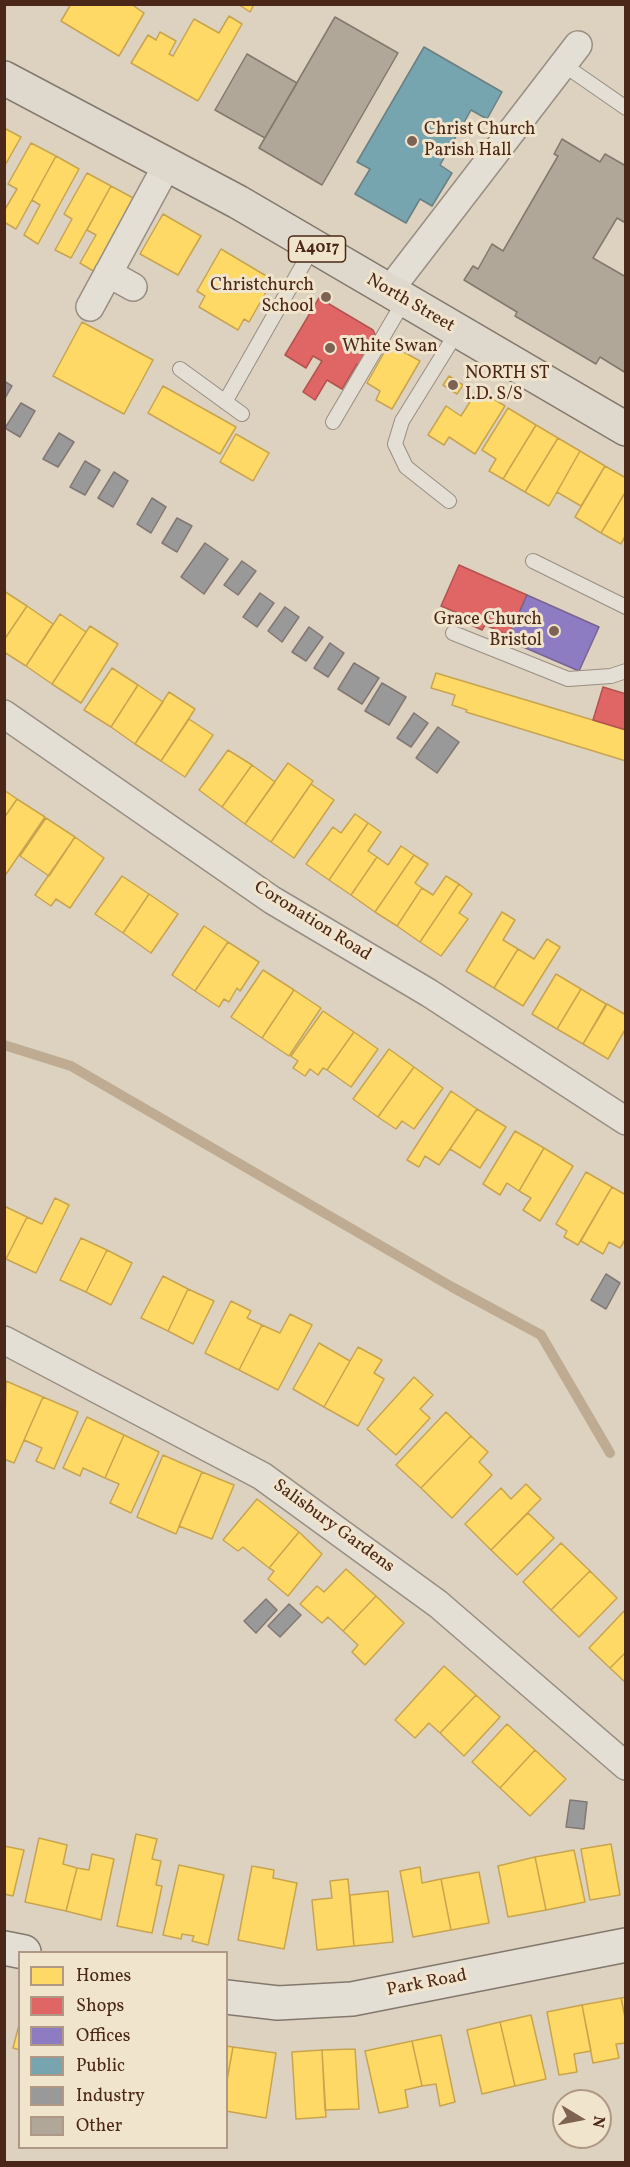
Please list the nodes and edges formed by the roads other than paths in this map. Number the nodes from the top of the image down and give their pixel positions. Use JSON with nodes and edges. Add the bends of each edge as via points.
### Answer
{"nodes":[{"id":1,"x":571,"y":55,"type":"joint"},
{"id":2,"x":4,"y":78,"type":"edge"},
{"id":3,"x":626,"y":108,"type":"edge"},
{"id":4,"x":167,"y":165,"type":"junction"},
{"id":5,"x":313,"y":247,"type":"junction"},
{"id":6,"x":108,"y":273,"type":"junction"},
{"id":7,"x":133,"y":287,"type":"dead end"},
{"id":8,"x":396,"y":297,"type":"junction"},
{"id":9,"x":90,"y":307,"type":"dead end"},
{"id":10,"x":458,"y":332,"type":"junction"},
{"id":11,"x":180,"y":369,"type":"dead end"},
{"id":12,"x":225,"y":402,"type":"junction"},
{"id":13,"x":242,"y":414,"type":"dead end"},
{"id":14,"x":333,"y":422,"type":"dead end"},
{"id":15,"x":626,"y":429,"type":"edge"},
{"id":16,"x":449,"y":501,"type":"dead end"},
{"id":17,"x":533,"y":561,"type":"dead end"},
{"id":18,"x":626,"y":607,"type":"edge"},
{"id":19,"x":453,"y":633,"type":"dead end"},
{"id":20,"x":626,"y":671,"type":"edge"},
{"id":21,"x":4,"y":714,"type":"edge"},
{"id":22,"x":626,"y":1121,"type":"edge"},
{"id":23,"x":4,"y":1340,"type":"edge"},
{"id":24,"x":626,"y":1766,"type":"edge"},
{"id":25,"x":626,"y":1945,"type":"edge"},
{"id":26,"x":228,"y":1998,"type":"edge"}],
"edges":[{"from":1,"to":3,"type":"lane"},
{"from":1,"to":8,"type":"street"},
{"from":2,"to":4,"type":"main road","name":"North Street","number":"A4017"},
{"from":4,"to":5,"type":"main road","name":"North Street","number":"A4017"},
{"from":4,"to":6,"type":"street"},
{"from":5,"to":8,"type":"main road","name":"North Street","number":"A4017"},
{"from":5,"to":12,"type":"lane"},
{"from":6,"to":7,"type":"street"},
{"from":6,"to":9,"type":"street"},
{"from":8,"to":10,"type":"main road","name":"North Street","number":"A4017"},
{"from":8,"to":14,"type":"lane"},
{"from":10,"to":15,"type":"main road","name":"North Street","number":"A4017"},
{"from":10,"to":16,"type":"lane","via":[[402,421],[395,444],[406,467]]},
{"from":11,"to":12,"type":"lane"},
{"from":12,"to":13,"type":"lane"},
{"from":17,"to":18,"type":"lane"},
{"from":19,"to":20,"type":"lane","via":[[568,679]]},
{"from":21,"to":22,"type":"street","name":"Coronation Road","via":[[272,900],[429,993]]},
{"from":23,"to":24,"type":"street","name":"Salisbury Gardens","via":[[262,1476],[438,1604]]},
{"from":25,"to":26,"type":"street","name":"Park Road","via":[[352,1999],[278,2003]]}]}
